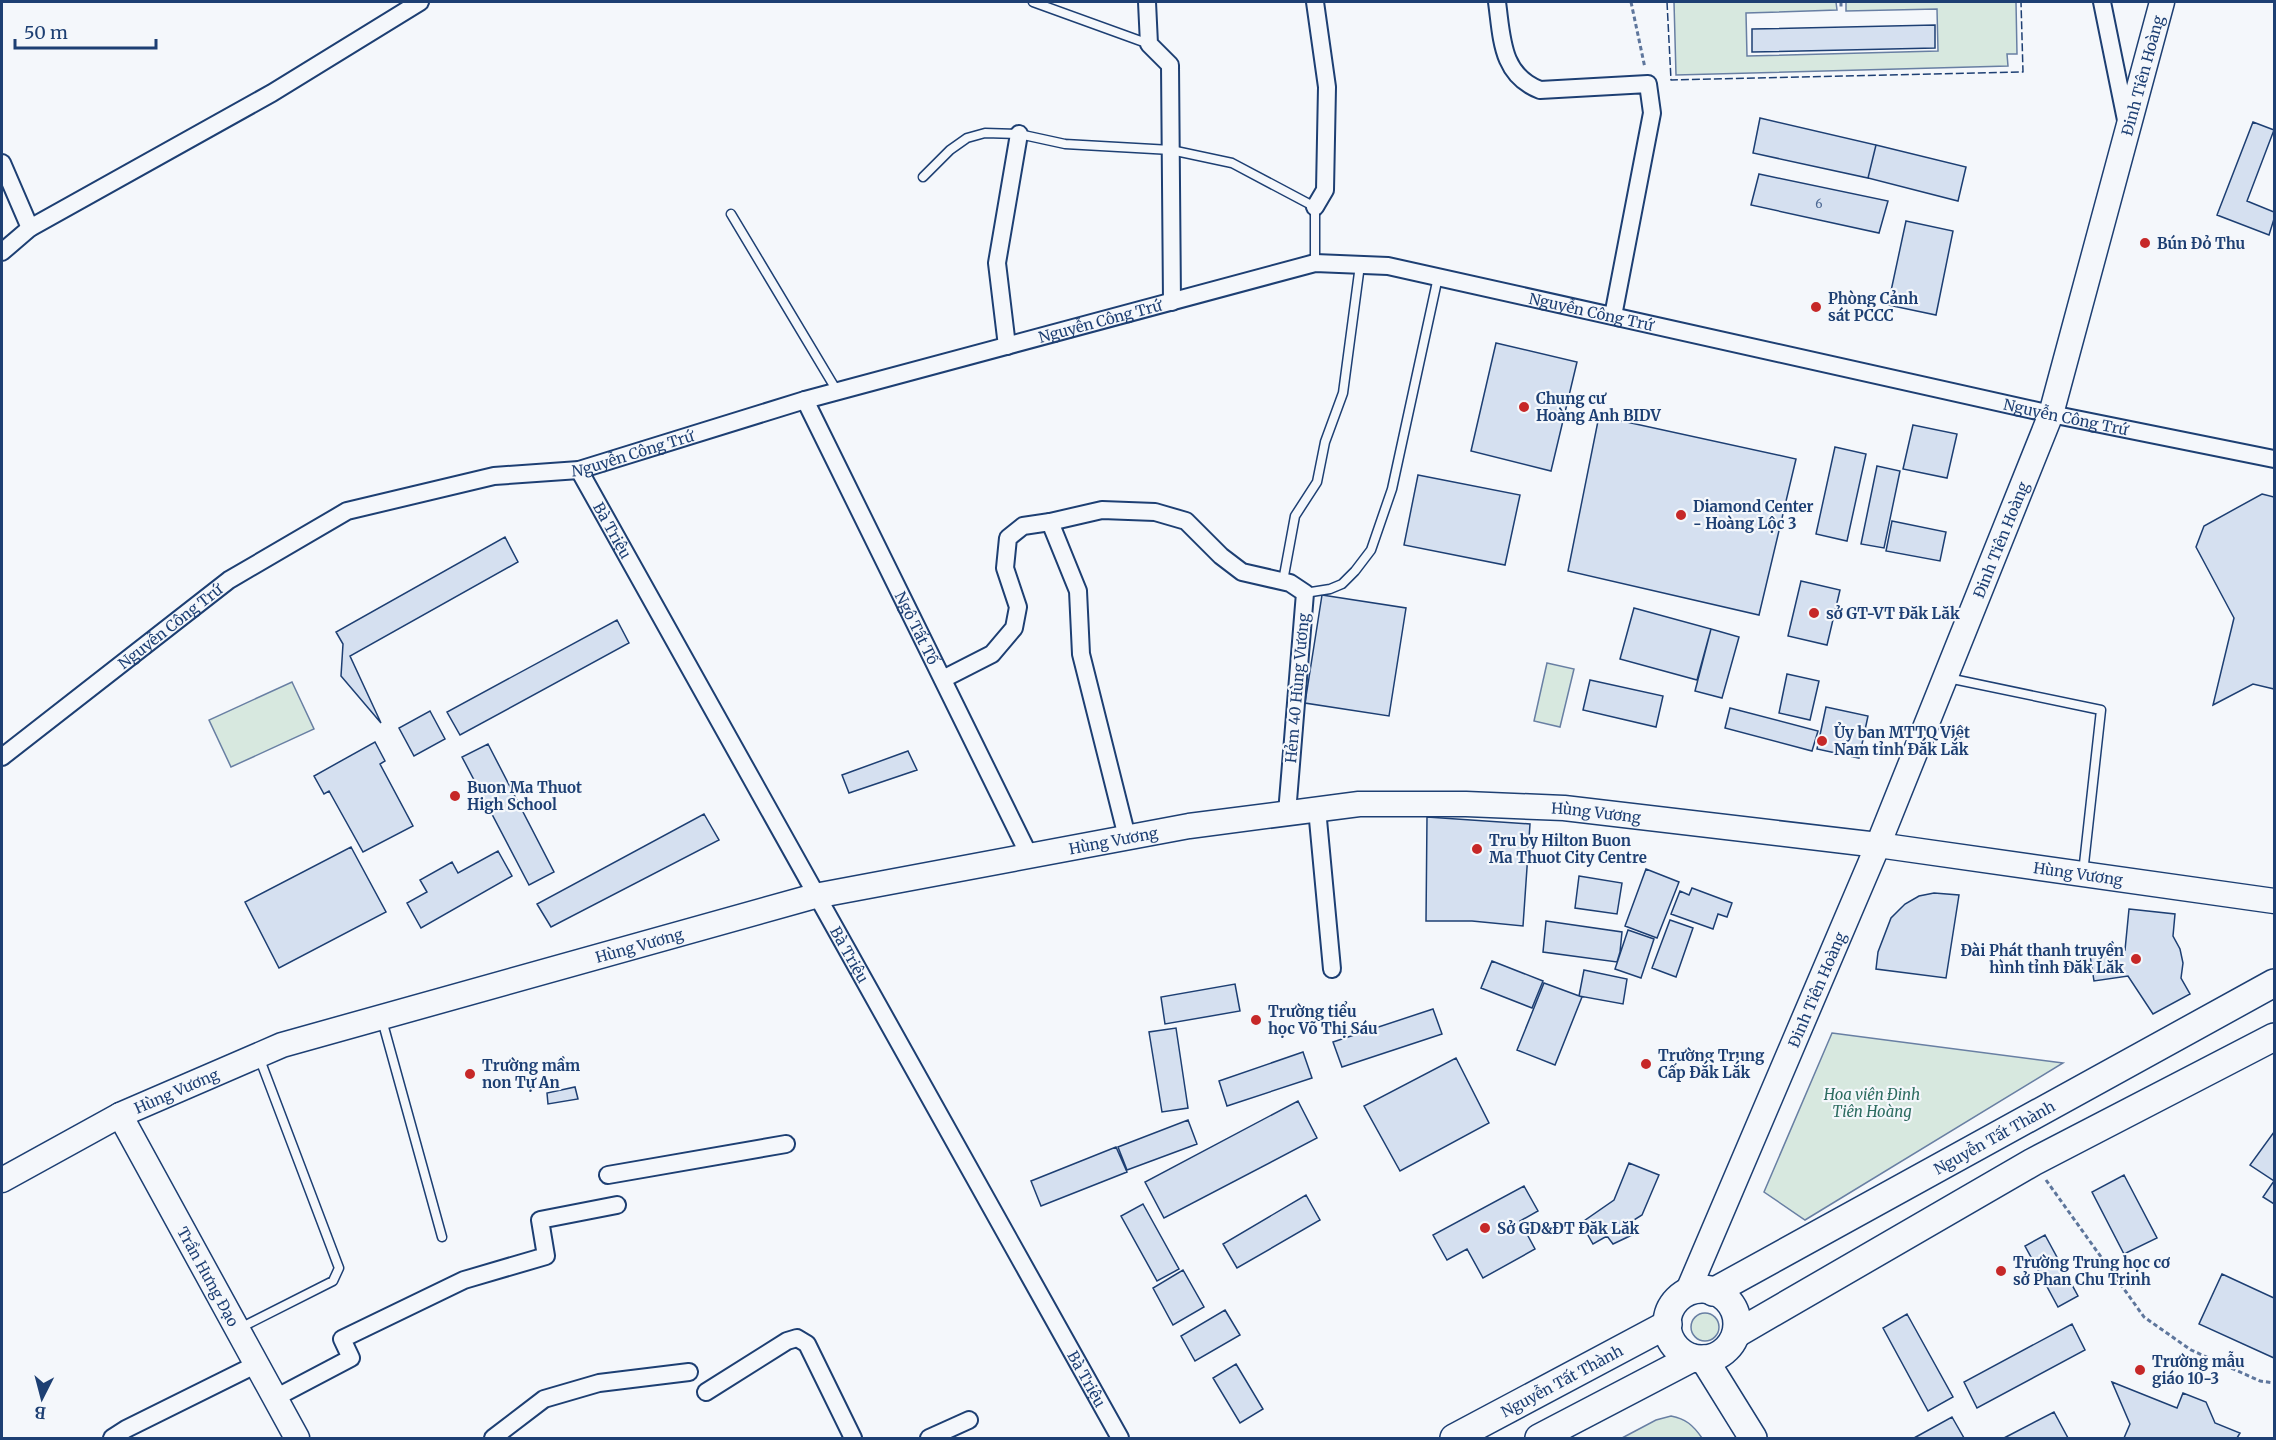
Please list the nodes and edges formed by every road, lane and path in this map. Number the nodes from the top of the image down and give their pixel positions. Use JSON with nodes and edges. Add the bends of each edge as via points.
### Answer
{"nodes":[{"id":1,"x":420,"y":2,"type":"edge"},
{"id":2,"x":1033,"y":2,"type":"edge"},
{"id":3,"x":1146,"y":2,"type":"edge"},
{"id":4,"x":1315,"y":2,"type":"edge"},
{"id":5,"x":1497,"y":2,"type":"edge"},
{"id":6,"x":1631,"y":2,"type":"edge"},
{"id":7,"x":1840,"y":2,"type":"edge"},
{"id":8,"x":2102,"y":2,"type":"edge"},
{"id":9,"x":2162,"y":2,"type":"edge"},
{"id":10,"x":1841,"y":8,"type":"dead end"},
{"id":11,"x":1149,"y":44,"type":"junction"},
{"id":12,"x":1648,"y":84,"type":"junction"},
{"id":13,"x":2128,"y":131,"type":"junction"},
{"id":14,"x":1019,"y":134,"type":"junction"},
{"id":15,"x":1171,"y":150,"type":"junction"},
{"id":16,"x":2,"y":163,"type":"edge"},
{"id":17,"x":923,"y":177,"type":"dead end"},
{"id":18,"x":1315,"y":207,"type":"junction"},
{"id":19,"x":731,"y":214,"type":"dead end"},
{"id":20,"x":30,"y":228,"type":"junction"},
{"id":21,"x":2,"y":252,"type":"edge"},
{"id":22,"x":1315,"y":263,"type":"junction"},
{"id":23,"x":1360,"y":264,"type":"junction"},
{"id":24,"x":1438,"y":277,"type":"junction"},
{"id":25,"x":1172,"y":302,"type":"junction"},
{"id":26,"x":1612,"y":316,"type":"junction"},
{"id":27,"x":1006,"y":346,"type":"junction"},
{"id":28,"x":837,"y":391,"type":"junction"},
{"id":29,"x":805,"y":400,"type":"junction"},
{"id":30,"x":2051,"y":414,"type":"junction"},
{"id":31,"x":2274,"y":459,"type":"edge"},
{"id":32,"x":579,"y":470,"type":"junction"},
{"id":33,"x":1050,"y":522,"type":"junction"},
{"id":34,"x":1283,"y":582,"type":"junction"},
{"id":35,"x":1305,"y":593,"type":"junction"},
{"id":36,"x":1945,"y":677,"type":"junction"},
{"id":37,"x":943,"y":679,"type":"junction"},
{"id":38,"x":2,"y":757,"type":"edge"},
{"id":39,"x":1317,"y":809,"type":"junction"},
{"id":40,"x":1287,"y":813,"type":"junction"},
{"id":41,"x":1127,"y":837,"type":"junction"},
{"id":42,"x":1878,"y":845,"type":"junction"},
{"id":43,"x":1029,"y":855,"type":"junction"},
{"id":44,"x":2083,"y":873,"type":"junction"},
{"id":45,"x":815,"y":896,"type":"junction"},
{"id":46,"x":2270,"y":906,"type":"edge"},
{"id":47,"x":1332,"y":969,"type":"dead end"},
{"id":48,"x":2274,"y":983,"type":"edge"},
{"id":49,"x":381,"y":1017,"type":"junction"},
{"id":50,"x":2274,"y":1037,"type":"edge"},
{"id":51,"x":258,"y":1055,"type":"junction"},
{"id":52,"x":120,"y":1115,"type":"junction"},
{"id":53,"x":786,"y":1144,"type":"dead end"},
{"id":54,"x":2033,"y":1162,"type":"junction"},
{"id":55,"x":608,"y":1175,"type":"dead end"},
{"id":56,"x":2,"y":1180,"type":"edge"},
{"id":57,"x":617,"y":1205,"type":"dead end"},
{"id":58,"x":442,"y":1237,"type":"dead end"},
{"id":59,"x":1700,"y":1292,"type":"junction"},
{"id":60,"x":1668,"y":1324,"type":"junction"},
{"id":61,"x":237,"y":1329,"type":"junction"},
{"id":62,"x":1736,"y":1334,"type":"junction"},
{"id":63,"x":1698,"y":1358,"type":"junction"},
{"id":64,"x":256,"y":1365,"type":"junction"},
{"id":65,"x":689,"y":1372,"type":"dead end"},
{"id":66,"x":2274,"y":1383,"type":"edge"},
{"id":67,"x":706,"y":1392,"type":"dead end"},
{"id":68,"x":275,"y":1398,"type":"junction"},
{"id":69,"x":969,"y":1420,"type":"dead end"},
{"id":70,"x":123,"y":1436,"type":"edge"},
{"id":71,"x":297,"y":1438,"type":"edge"},
{"id":72,"x":493,"y":1438,"type":"edge"},
{"id":73,"x":853,"y":1438,"type":"edge"},
{"id":74,"x":928,"y":1438,"type":"edge"},
{"id":75,"x":1120,"y":1438,"type":"edge"},
{"id":76,"x":1454,"y":1438,"type":"edge"},
{"id":77,"x":1539,"y":1438,"type":"edge"},
{"id":78,"x":1753,"y":1438,"type":"edge"}],
"edges":[{"from":1,"to":20,"type":"street","via":[[272,93]]},
{"from":2,"to":11,"type":"lane"},
{"from":3,"to":11,"type":"street"},
{"from":4,"to":18,"type":"street","via":[[1327,87],[1325,190]]},
{"from":5,"to":12,"type":"street","via":[[1503,47],[1524,84],[1540,90]]},
{"from":6,"to":12,"type":"path"},
{"from":7,"to":10,"type":"path"},
{"from":8,"to":13,"type":"street"},
{"from":9,"to":13,"type":"street","name":"Đinh Tiên Hoàng"},
{"from":11,"to":15,"type":"street","via":[[1170,65]]},
{"from":12,"to":26,"type":"street","via":[[1652,113]]},
{"from":13,"to":30,"type":"street","name":"Đinh Tiên Hoàng"},
{"from":14,"to":15,"type":"lane","via":[[1065,144]]},
{"from":14,"to":17,"type":"lane","via":[[985,133],[967,138]]},
{"from":14,"to":27,"type":"street","via":[[997,264]]},
{"from":15,"to":18,"type":"lane","via":[[1232,163]]},
{"from":15,"to":25,"type":"street"},
{"from":16,"to":20,"type":"street"},
{"from":18,"to":22,"type":"lane"},
{"from":19,"to":28,"type":"lane"},
{"from":20,"to":21,"type":"street"},
{"from":22,"to":23,"type":"street","name":"Nguyễn Công Trứ"},
{"from":22,"to":25,"type":"street","name":"Nguyễn Công Trứ"},
{"from":23,"to":24,"type":"street","name":"Nguyễn Công Trứ"},
{"from":23,"to":34,"type":"lane","via":[[1342,393],[1325,442],[1317,482],[1295,516]]},
{"from":24,"to":26,"type":"street","name":"Nguyễn Công Trứ"},
{"from":24,"to":35,"type":"lane","via":[[1392,489],[1371,550],[1342,584]]},
{"from":25,"to":27,"type":"street","name":"Nguyễn Công Trứ"},
{"from":26,"to":30,"type":"street","name":"Nguyễn Công Trứ"},
{"from":27,"to":28,"type":"street","name":"Nguyễn Công Trứ"},
{"from":28,"to":29,"type":"street","name":"Nguyễn Công Trứ"},
{"from":29,"to":32,"type":"street","name":"Nguyễn Công Trứ"},
{"from":29,"to":37,"type":"street","name":"Ngô Tất Tố"},
{"from":30,"to":31,"type":"street","name":"Nguyễn Công Trứ"},
{"from":30,"to":36,"type":"street","name":"Đinh Tiên Hoàng"},
{"from":32,"to":38,"type":"street","name":"Nguyễn Công Trứ","via":[[494,476],[347,511],[229,580]]},
{"from":32,"to":45,"type":"street","name":"Bà Triệu"},
{"from":33,"to":34,"type":"street","name":"Hẻm 40 Hùng Vương","via":[[1102,510],[1155,512],[1186,521],[1242,572]]},
{"from":33,"to":37,"type":"street","name":"Hẻm 40 Hùng Vương","via":[[1023,526],[1008,538],[1005,568],[1018,607],[1014,628],[992,654]]},
{"from":33,"to":41,"type":"street","via":[[1078,591],[1081,654]]},
{"from":34,"to":35,"type":"street","name":"Hẻm 40 Hùng Vương"},
{"from":35,"to":40,"type":"street","name":"Hẻm 40 Hùng Vương"},
{"from":36,"to":42,"type":"street","name":"Đinh Tiên Hoàng"},
{"from":36,"to":44,"type":"lane","via":[[2101,710]]},
{"from":37,"to":43,"type":"street","name":"Ngô Tất Tố"},
{"from":39,"to":40,"type":"street","name":"Hùng Vương"},
{"from":39,"to":42,"type":"street","name":"Hùng Vương","via":[[1359,804],[1564,808]]},
{"from":39,"to":47,"type":"street"},
{"from":40,"to":41,"type":"street","name":"Hùng Vương"},
{"from":41,"to":43,"type":"street","name":"Hùng Vương"},
{"from":42,"to":44,"type":"street","name":"Hùng Vương"},
{"from":42,"to":59,"type":"street","name":"Đinh Tiên Hoàng"},
{"from":43,"to":45,"type":"street","name":"Hùng Vương"},
{"from":44,"to":46,"type":"street","name":"Hùng Vương"},
{"from":45,"to":49,"type":"street","name":"Hùng Vương"},
{"from":45,"to":75,"type":"street","name":"Bà Triệu"},
{"from":48,"to":59,"type":"main road","name":"Nguyễn Tất Thành"},
{"from":49,"to":51,"type":"street","name":"Hùng Vương"},
{"from":49,"to":58,"type":"lane"},
{"from":50,"to":54,"type":"main road"},
{"from":51,"to":52,"type":"street","name":"Hùng Vương"},
{"from":51,"to":61,"type":"lane","via":[[339,1268],[333,1281]]},
{"from":52,"to":56,"type":"street","name":"Hùng Vương"},
{"from":52,"to":61,"type":"street","name":"Trần Hưng Đạo"},
{"from":53,"to":55,"type":"street"},
{"from":54,"to":62,"type":"main road"},
{"from":54,"to":66,"type":"path","via":[[2144,1317],[2191,1350],[2260,1381]]},
{"from":57,"to":68,"type":"street","via":[[540,1220],[546,1256],[464,1280],[342,1340],[351,1358]]},
{"from":59,"to":60,"type":"main road","via":[[1673,1306]]},
{"from":59,"to":62,"type":"main road","via":[[1729,1302],[1734,1310]]},
{"from":60,"to":63,"type":"main road","via":[[1675,1346]]},
{"from":60,"to":76,"type":"main road","name":"Nguyễn Tất Thành"},
{"from":61,"to":64,"type":"street","name":"Trần Hưng Đạo"},
{"from":62,"to":63,"type":"main road","via":[[1725,1351],[1715,1357]]},
{"from":63,"to":77,"type":"main road"},
{"from":63,"to":78,"type":"main road"},
{"from":64,"to":68,"type":"street","name":"Trần Hưng Đạo"},
{"from":64,"to":70,"type":"street"},
{"from":65,"to":72,"type":"street","via":[[600,1383],[544,1399]]},
{"from":67,"to":73,"type":"street","via":[[797,1338],[807,1344]]},
{"from":68,"to":71,"type":"street","name":"Trần Hưng Đạo"},
{"from":69,"to":74,"type":"street"}]}
